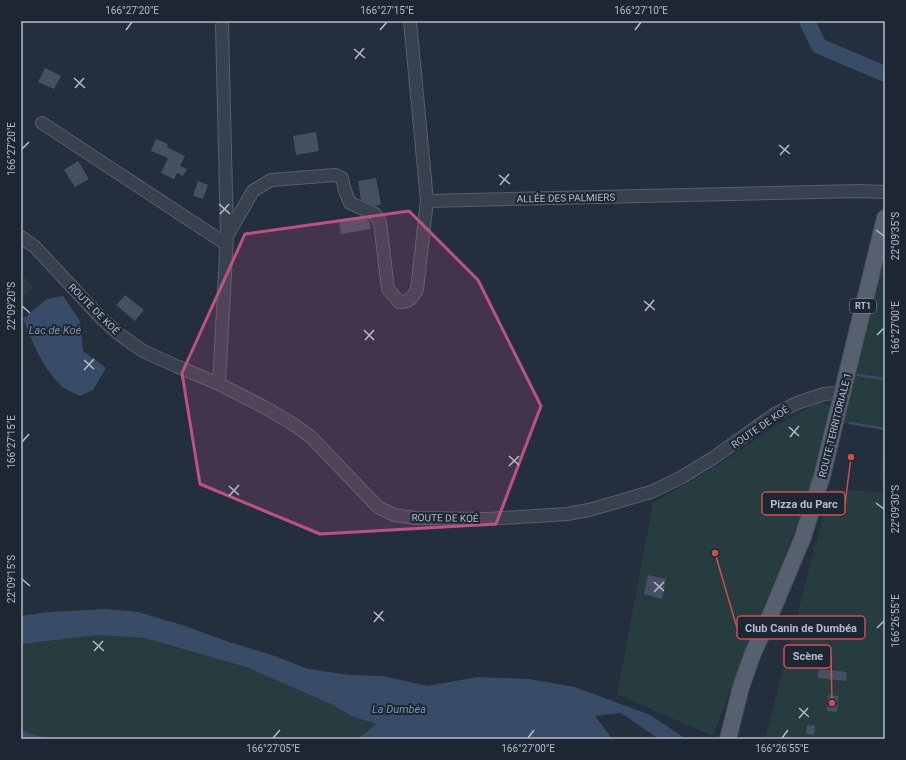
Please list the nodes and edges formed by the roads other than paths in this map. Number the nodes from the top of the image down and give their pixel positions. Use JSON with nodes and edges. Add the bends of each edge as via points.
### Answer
{"nodes":[{"id":1,"x":410,"y":21,"type":"edge"},
{"id":2,"x":222,"y":26,"type":"dead end"},
{"id":3,"x":42,"y":123,"type":"dead end"},
{"id":4,"x":885,"y":192,"type":"edge"},
{"id":5,"x":428,"y":202,"type":"junction"},
{"id":6,"x":885,"y":218,"type":"edge"},
{"id":7,"x":21,"y":237,"type":"edge"},
{"id":8,"x":226,"y":240,"type":"junction"},
{"id":9,"x":219,"y":384,"type":"junction"},
{"id":10,"x":842,"y":394,"type":"junction"},
{"id":11,"x":728,"y":739,"type":"edge"}],
"edges":[{"from":1,"to":5,"type":"street"},
{"from":2,"to":8,"type":"street"},
{"from":3,"to":8,"type":"street"},
{"from":4,"to":5,"type":"street","name":"ALLÉE DES PALMIERS"},
{"from":5,"to":8,"type":"street","via":[[417,289],[413,297],[406,302],[399,302],[388,289],[380,222],[375,214],[350,203],[344,191],[342,178],[336,175],[271,180],[253,191]]},
{"from":6,"to":10,"type":"main road","name":"ROUTE TERRITORIALE 1","number":"RT1"},
{"from":7,"to":9,"type":"street","name":"ROUTE DE KOÉ","via":[[35,247],[119,334],[143,351]]},
{"from":8,"to":9,"type":"street"},
{"from":9,"to":10,"type":"street","name":"ROUTE DE KOÉ","via":[[270,410],[311,437],[378,507],[394,515],[438,519],[567,514],[651,492],[713,458],[775,414],[824,394]]},
{"from":10,"to":11,"type":"main road","name":"ROUTE TERRITORIALE 1","number":"RT1","via":[[822,476],[803,537],[753,654],[741,687]]}]}
